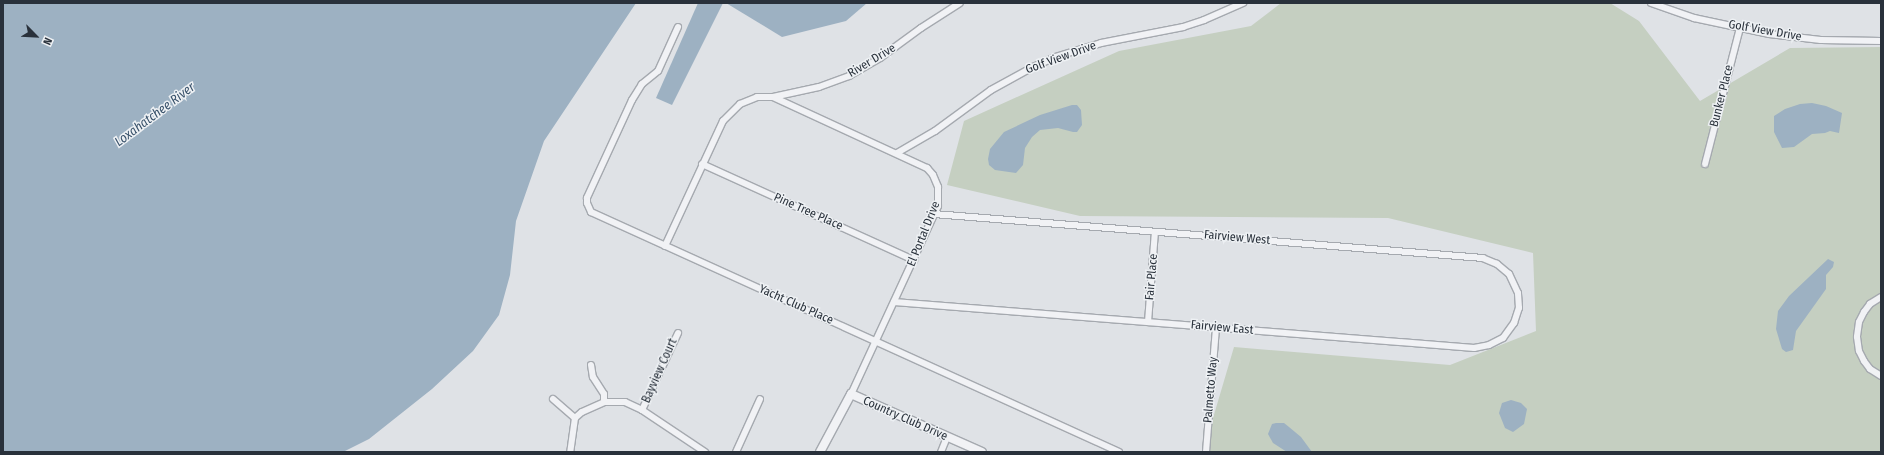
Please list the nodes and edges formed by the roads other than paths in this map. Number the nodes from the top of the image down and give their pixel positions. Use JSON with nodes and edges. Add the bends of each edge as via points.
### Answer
{"nodes":[{"id":1,"x":960,"y":3,"type":"edge"},
{"id":2,"x":1242,"y":3,"type":"edge"},
{"id":3,"x":1652,"y":3,"type":"edge"},
{"id":4,"x":678,"y":27,"type":"dead end"},
{"id":5,"x":1740,"y":28,"type":"junction"},
{"id":6,"x":1881,"y":42,"type":"edge"},
{"id":7,"x":773,"y":97,"type":"junction"},
{"id":8,"x":898,"y":153,"type":"junction"},
{"id":9,"x":702,"y":164,"type":"junction"},
{"id":10,"x":1705,"y":164,"type":"dead end"},
{"id":11,"x":934,"y":214,"type":"junction"},
{"id":12,"x":1155,"y":232,"type":"junction"},
{"id":13,"x":665,"y":246,"type":"junction"},
{"id":14,"x":914,"y":260,"type":"junction"},
{"id":15,"x":1881,"y":297,"type":"edge"},
{"id":16,"x":1519,"y":298,"type":"joint"},
{"id":17,"x":894,"y":302,"type":"junction"},
{"id":18,"x":1148,"y":322,"type":"junction"},
{"id":19,"x":1216,"y":327,"type":"junction"},
{"id":20,"x":678,"y":333,"type":"dead end"},
{"id":21,"x":876,"y":342,"type":"junction"},
{"id":22,"x":591,"y":365,"type":"dead end"},
{"id":23,"x":1881,"y":376,"type":"edge"},
{"id":24,"x":851,"y":394,"type":"junction"},
{"id":25,"x":553,"y":399,"type":"dead end"},
{"id":26,"x":760,"y":399,"type":"dead end"},
{"id":27,"x":604,"y":402,"type":"junction"},
{"id":28,"x":642,"y":410,"type":"junction"},
{"id":29,"x":575,"y":418,"type":"junction"},
{"id":30,"x":948,"y":437,"type":"junction"},
{"id":31,"x":570,"y":452,"type":"edge"},
{"id":32,"x":706,"y":452,"type":"edge"},
{"id":33,"x":736,"y":452,"type":"edge"},
{"id":34,"x":820,"y":452,"type":"edge"},
{"id":35,"x":941,"y":452,"type":"edge"},
{"id":36,"x":982,"y":452,"type":"edge"},
{"id":37,"x":1119,"y":452,"type":"edge"},
{"id":38,"x":1206,"y":452,"type":"edge"}],
"edges":[{"from":1,"to":7,"type":"street","name":"River Drive","via":[[849,76],[819,87]]},
{"from":2,"to":8,"type":"street","name":"Golf View Drive","via":[[1183,27],[1101,43],[1055,57],[991,90],[935,131]]},
{"from":3,"to":5,"type":"street","name":"Golf View Drive","via":[[1694,18]]},
{"from":4,"to":13,"type":"street","name":"Yacht Club Place","via":[[658,71],[642,84],[635,94],[587,198],[591,212]]},
{"from":5,"to":6,"type":"street","name":"Golf View Drive","via":[[1814,39]]},
{"from":5,"to":10,"type":"street","name":"Bunker Place"},
{"from":7,"to":8,"type":"street","name":"El Portal Drive"},
{"from":7,"to":9,"type":"street","name":"El Portal Drive","via":[[762,96],[736,107],[723,120]]},
{"from":8,"to":11,"type":"street","name":"El Portal Drive","via":[[923,165],[933,175],[939,192],[938,206]]},
{"from":9,"to":13,"type":"street"},
{"from":9,"to":14,"type":"street","name":"Pine Tree Place"},
{"from":11,"to":12,"type":"street","name":"Fairview West"},
{"from":11,"to":14,"type":"street","name":"El Portal Drive"},
{"from":12,"to":16,"type":"street","name":"Fairview West","via":[[1483,258],[1497,264],[1509,274],[1515,283]]},
{"from":12,"to":18,"type":"street","name":"Fair Place"},
{"from":13,"to":21,"type":"street","name":"Yacht Club Place"},
{"from":14,"to":17,"type":"street","name":"El Portal Drive"},
{"from":15,"to":23,"type":"street","via":[[1870,304],[1864,312],[1857,332],[1861,356],[1870,369]]},
{"from":16,"to":19,"type":"street","name":"Fairview East","via":[[1518,313],[1509,331],[1498,341],[1479,348]]},
{"from":17,"to":18,"type":"street","name":"Fairview East"},
{"from":17,"to":21,"type":"street","name":"El Portal Drive"},
{"from":18,"to":19,"type":"street","name":"Fairview East"},
{"from":19,"to":38,"type":"street","name":"Palmetto Way"},
{"from":20,"to":28,"type":"street","name":"Bayview Court"},
{"from":21,"to":24,"type":"street","name":"El Portal Drive"},
{"from":21,"to":37,"type":"street","name":"Yacht Club Place"},
{"from":22,"to":27,"type":"street","via":[[593,377],[604,394]]},
{"from":24,"to":30,"type":"street","name":"Country Club Drive"},
{"from":24,"to":34,"type":"street"},
{"from":25,"to":29,"type":"street"},
{"from":26,"to":33,"type":"street"},
{"from":27,"to":28,"type":"street","via":[[625,402]]},
{"from":27,"to":29,"type":"street"},
{"from":28,"to":32,"type":"street"},
{"from":29,"to":31,"type":"street"},
{"from":30,"to":35,"type":"street"},
{"from":30,"to":36,"type":"street","name":"Country Club Drive"}]}
